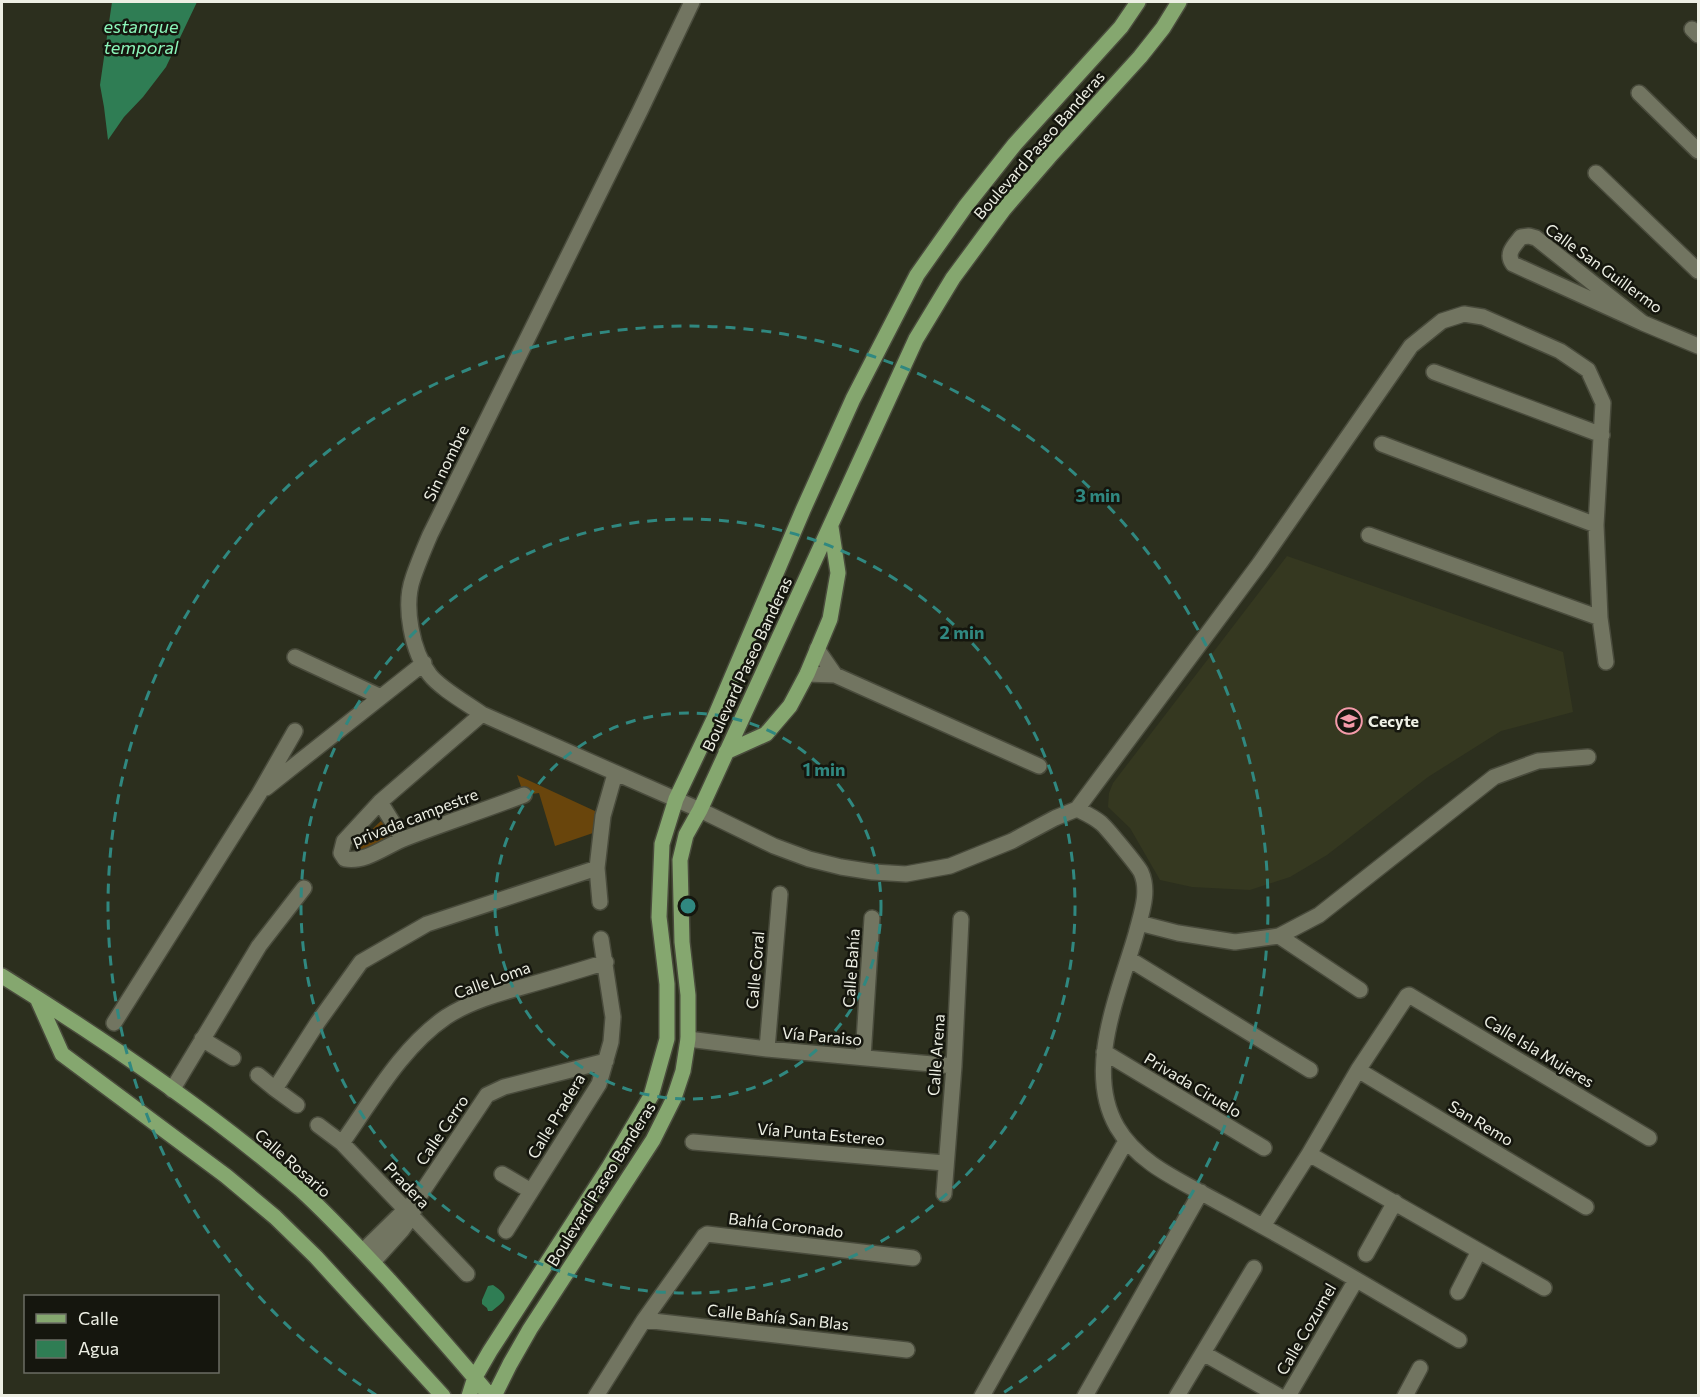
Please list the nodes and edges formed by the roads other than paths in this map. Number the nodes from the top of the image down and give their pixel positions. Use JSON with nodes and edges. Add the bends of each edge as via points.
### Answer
{"nodes":[{"id":1,"x":692,"y":2,"type":"edge"},
{"id":2,"x":1138,"y":2,"type":"edge"},
{"id":3,"x":1179,"y":2,"type":"edge"},
{"id":4,"x":1639,"y":93,"type":"dead end"},
{"id":5,"x":1698,"y":151,"type":"edge"},
{"id":6,"x":1596,"y":173,"type":"dead end"},
{"id":7,"x":1698,"y":271,"type":"edge"},
{"id":8,"x":1643,"y":323,"type":"junction"},
{"id":9,"x":1698,"y":346,"type":"edge"},
{"id":10,"x":1434,"y":372,"type":"dead end"},
{"id":11,"x":1602,"y":435,"type":"junction"},
{"id":12,"x":1382,"y":444,"type":"dead end"},
{"id":13,"x":1596,"y":525,"type":"junction"},
{"id":14,"x":831,"y":526,"type":"junction"},
{"id":15,"x":1369,"y":535,"type":"dead end"},
{"id":16,"x":1600,"y":618,"type":"junction"},
{"id":17,"x":817,"y":649,"type":"junction"},
{"id":18,"x":295,"y":657,"type":"dead end"},
{"id":19,"x":1606,"y":662,"type":"dead end"},
{"id":20,"x":424,"y":663,"type":"junction"},
{"id":21,"x":807,"y":674,"type":"junction"},
{"id":22,"x":835,"y":675,"type":"junction"},
{"id":23,"x":381,"y":697,"type":"junction"},
{"id":24,"x":482,"y":714,"type":"junction"},
{"id":25,"x":295,"y":731,"type":"dead end"},
{"id":26,"x":726,"y":752,"type":"junction"},
{"id":27,"x":1588,"y":757,"type":"dead end"},
{"id":28,"x":1039,"y":766,"type":"dead end"},
{"id":29,"x":615,"y":774,"type":"junction"},
{"id":30,"x":259,"y":794,"type":"junction"},
{"id":31,"x":524,"y":795,"type":"dead end"},
{"id":32,"x":675,"y":799,"type":"junction"},
{"id":33,"x":380,"y":802,"type":"junction"},
{"id":34,"x":1077,"y":809,"type":"junction"},
{"id":35,"x":699,"y":810,"type":"junction"},
{"id":36,"x":403,"y":839,"type":"junction"},
{"id":37,"x":597,"y":867,"type":"junction"},
{"id":38,"x":304,"y":888,"type":"dead end"},
{"id":39,"x":780,"y":894,"type":"dead end"},
{"id":40,"x":600,"y":902,"type":"dead end"},
{"id":41,"x":872,"y":918,"type":"dead end"},
{"id":42,"x":962,"y":919,"type":"dead end"},
{"id":43,"x":1139,"y":923,"type":"junction"},
{"id":44,"x":1279,"y":936,"type":"junction"},
{"id":45,"x":601,"y":939,"type":"dead end"},
{"id":46,"x":1129,"y":958,"type":"junction"},
{"id":47,"x":606,"y":963,"type":"junction"},
{"id":48,"x":2,"y":976,"type":"edge"},
{"id":49,"x":1360,"y":990,"type":"dead end"},
{"id":50,"x":37,"y":998,"type":"junction"},
{"id":51,"x":114,"y":1023,"type":"dead end"},
{"id":52,"x":202,"y":1039,"type":"junction"},
{"id":53,"x":688,"y":1039,"type":"junction"},
{"id":54,"x":767,"y":1049,"type":"junction"},
{"id":55,"x":1104,"y":1052,"type":"junction"},
{"id":56,"x":862,"y":1057,"type":"junction"},
{"id":57,"x":233,"y":1058,"type":"dead end"},
{"id":58,"x":606,"y":1061,"type":"junction"},
{"id":59,"x":954,"y":1066,"type":"junction"},
{"id":60,"x":1311,"y":1070,"type":"dead end"},
{"id":61,"x":1358,"y":1070,"type":"junction"},
{"id":62,"x":258,"y":1075,"type":"dead end"},
{"id":63,"x":276,"y":1089,"type":"junction"},
{"id":64,"x":172,"y":1090,"type":"junction"},
{"id":65,"x":297,"y":1105,"type":"dead end"},
{"id":66,"x":318,"y":1125,"type":"dead end"},
{"id":67,"x":1649,"y":1138,"type":"dead end"},
{"id":68,"x":1126,"y":1141,"type":"junction"},
{"id":69,"x":693,"y":1142,"type":"dead end"},
{"id":70,"x":342,"y":1143,"type":"junction"},
{"id":71,"x":1264,"y":1148,"type":"dead end"},
{"id":72,"x":1309,"y":1154,"type":"junction"},
{"id":73,"x":945,"y":1163,"type":"junction"},
{"id":74,"x":502,"y":1174,"type":"dead end"},
{"id":75,"x":531,"y":1191,"type":"junction"},
{"id":76,"x":1201,"y":1192,"type":"junction"},
{"id":77,"x":944,"y":1194,"type":"dead end"},
{"id":78,"x":1395,"y":1202,"type":"junction"},
{"id":79,"x":1586,"y":1207,"type":"dead end"},
{"id":80,"x":409,"y":1212,"type":"junction"},
{"id":81,"x":1263,"y":1226,"type":"junction"},
{"id":82,"x":506,"y":1231,"type":"dead end"},
{"id":83,"x":1479,"y":1251,"type":"junction"},
{"id":84,"x":1366,"y":1254,"type":"dead end"},
{"id":85,"x":368,"y":1257,"type":"junction"},
{"id":86,"x":913,"y":1257,"type":"dead end"},
{"id":87,"x":1254,"y":1268,"type":"dead end"},
{"id":88,"x":467,"y":1274,"type":"dead end"},
{"id":89,"x":1356,"y":1280,"type":"junction"},
{"id":90,"x":1544,"y":1288,"type":"dead end"},
{"id":91,"x":1458,"y":1292,"type":"dead end"},
{"id":92,"x":644,"y":1320,"type":"junction"},
{"id":93,"x":1459,"y":1340,"type":"dead end"},
{"id":94,"x":907,"y":1350,"type":"dead end"},
{"id":95,"x":1203,"y":1353,"type":"junction"},
{"id":96,"x":1420,"y":1368,"type":"dead end"},
{"id":97,"x":475,"y":1377,"type":"junction"},
{"id":98,"x":443,"y":1395,"type":"edge"},
{"id":99,"x":470,"y":1395,"type":"edge"},
{"id":100,"x":492,"y":1395,"type":"edge"},
{"id":101,"x":596,"y":1395,"type":"edge"},
{"id":102,"x":982,"y":1395,"type":"edge"},
{"id":103,"x":1085,"y":1395,"type":"edge"},
{"id":104,"x":1177,"y":1395,"type":"edge"},
{"id":105,"x":1279,"y":1395,"type":"edge"},
{"id":106,"x":1288,"y":1395,"type":"edge"},
{"id":107,"x":1405,"y":1395,"type":"edge"}],
"edges":[{"from":1,"to":20,"type":"street","name":"Sin nombre","via":[[430,535],[412,580],[409,610],[411,633]]},
{"from":2,"to":32,"type":"main road","name":"Boulevard Paseo Banderas","via":[[1121,27],[1008,153],[917,275],[844,419],[714,719]]},
{"from":3,"to":14,"type":"main road","name":"Boulevard Paseo Banderas","via":[[1140,57],[1004,208],[953,278],[916,339]]},
{"from":4,"to":5,"type":"street"},
{"from":6,"to":7,"type":"street"},
{"from":8,"to":8,"type":"street","name":"Calle San Guillermo","via":[[1536,238],[1521,237],[1510,252],[1513,264]]},
{"from":8,"to":9,"type":"street","name":"Calle San Guillermo"},
{"from":10,"to":11,"type":"street"},
{"from":11,"to":13,"type":"street"},
{"from":11,"to":34,"type":"street","via":[[1603,403],[1588,370],[1560,351],[1483,317],[1464,314],[1442,321],[1411,346],[1260,563]]},
{"from":12,"to":13,"type":"street"},
{"from":13,"to":16,"type":"street"},
{"from":14,"to":17,"type":"main road","via":[[838,573],[830,619]]},
{"from":14,"to":26,"type":"main road","name":"Boulevard Paseo Banderas"},
{"from":15,"to":16,"type":"street"},
{"from":16,"to":19,"type":"street"},
{"from":17,"to":21,"type":"main road"},
{"from":17,"to":22,"type":"street"},
{"from":18,"to":23,"type":"street"},
{"from":20,"to":23,"type":"street"},
{"from":20,"to":24,"type":"street","name":"Sin nombre","via":[[430,676]]},
{"from":21,"to":22,"type":"street"},
{"from":21,"to":26,"type":"main road","via":[[790,705],[766,734]]},
{"from":22,"to":28,"type":"street"},
{"from":23,"to":30,"type":"street"},
{"from":24,"to":29,"type":"street","name":"Sin nombre"},
{"from":24,"to":33,"type":"street","name":"privada campestre"},
{"from":25,"to":30,"type":"street"},
{"from":26,"to":35,"type":"main road","name":"Boulevard Paseo Banderas"},
{"from":27,"to":44,"type":"street","via":[[1538,761],[1494,777],[1319,915]]},
{"from":29,"to":32,"type":"street","name":"Sin nombre"},
{"from":29,"to":37,"type":"street","via":[[603,816]]},
{"from":30,"to":51,"type":"street"},
{"from":31,"to":36,"type":"street","name":"privada campestre"},
{"from":32,"to":35,"type":"street","name":"Sin nombre"},
{"from":32,"to":97,"type":"main road","name":"Boulevard Paseo Banderas","via":[[662,844],[659,916],[667,984],[667,1039],[651,1096]]},
{"from":33,"to":36,"type":"street"},
{"from":33,"to":36,"type":"street","name":"privada campestre","via":[[344,841],[341,853],[345,859],[353,860]]},
{"from":34,"to":35,"type":"street","name":"Sin nombre","via":[[950,866],[906,874],[851,869],[809,859]]},
{"from":34,"to":43,"type":"street","via":[[1101,823],[1141,871],[1145,890]]},
{"from":35,"to":53,"type":"main road","name":"Boulevard Paseo Banderas","via":[[686,835],[680,860]]},
{"from":37,"to":40,"type":"street"},
{"from":37,"to":63,"type":"street","via":[[426,924],[361,962]]},
{"from":38,"to":52,"type":"street","via":[[259,946]]},
{"from":39,"to":54,"type":"street","name":"Calle Coral"},
{"from":41,"to":56,"type":"street","name":"Calle Bahía"},
{"from":42,"to":59,"type":"street","name":"Calle Arena"},
{"from":43,"to":44,"type":"street","via":[[1235,942]]},
{"from":43,"to":46,"type":"street"},
{"from":44,"to":49,"type":"street"},
{"from":45,"to":47,"type":"street","name":"Calle Pradera"},
{"from":46,"to":55,"type":"street"},
{"from":46,"to":60,"type":"street"},
{"from":47,"to":58,"type":"street","name":"Calle Pradera","via":[[613,1017]]},
{"from":47,"to":70,"type":"street","name":"Calle Loma","via":[[501,993],[447,1017],[419,1040]]},
{"from":48,"to":50,"type":"main road","name":"Calle Rosario"},
{"from":50,"to":64,"type":"main road","name":"Calle Rosario"},
{"from":50,"to":98,"type":"main road","via":[[62,1054],[275,1217]]},
{"from":52,"to":57,"type":"street"},
{"from":52,"to":64,"type":"street"},
{"from":53,"to":54,"type":"street","name":"Vía Paraiso"},
{"from":53,"to":100,"type":"main road","name":"Boulevard Paseo Banderas","via":[[674,1098],[653,1140],[530,1329]]},
{"from":54,"to":56,"type":"street","name":"Vía Paraiso"},
{"from":55,"to":68,"type":"street","via":[[1105,1097]]},
{"from":55,"to":71,"type":"street","name":"Privada Ciruelo"},
{"from":56,"to":59,"type":"street","name":"Vía Paraiso"},
{"from":58,"to":75,"type":"street","name":"Calle Pradera","via":[[599,1084]]},
{"from":58,"to":80,"type":"street","name":"Calle Cerro","via":[[504,1087],[487,1095]]},
{"from":59,"to":73,"type":"street","name":"Calle Arena"},
{"from":61,"to":67,"type":"street","name":"Calle Isla Mujeres","via":[[1409,995]]},
{"from":61,"to":72,"type":"street"},
{"from":61,"to":79,"type":"street","name":"San Remo"},
{"from":62,"to":63,"type":"street"},
{"from":63,"to":65,"type":"street"},
{"from":64,"to":85,"type":"main road","name":"Calle Rosario","via":[[301,1190]]},
{"from":66,"to":70,"type":"street","name":"Pradera"},
{"from":68,"to":76,"type":"street","via":[[1166,1174]]},
{"from":68,"to":102,"type":"street"},
{"from":69,"to":73,"type":"street","name":"Vía Punta Estereo"},
{"from":70,"to":80,"type":"street","name":"Pradera"},
{"from":72,"to":78,"type":"street"},
{"from":72,"to":81,"type":"street"},
{"from":73,"to":77,"type":"street","name":"Calle Arena"},
{"from":74,"to":75,"type":"street"},
{"from":75,"to":82,"type":"street","name":"Calle Pradera"},
{"from":76,"to":81,"type":"street"},
{"from":76,"to":103,"type":"street"},
{"from":78,"to":83,"type":"street"},
{"from":78,"to":84,"type":"street"},
{"from":80,"to":85,"type":"street","name":"Calle Cerro","via":[[402,1230]]},
{"from":80,"to":88,"type":"street","name":"Pradera"},
{"from":81,"to":89,"type":"street"},
{"from":83,"to":90,"type":"street"},
{"from":83,"to":91,"type":"street"},
{"from":85,"to":97,"type":"main road","name":"Calle Rosario"},
{"from":86,"to":92,"type":"street","name":"Bahía Coronado","via":[[707,1234]]},
{"from":87,"to":95,"type":"street"},
{"from":89,"to":93,"type":"street"},
{"from":89,"to":106,"type":"street","name":"Calle Cozumel"},
{"from":92,"to":94,"type":"street","name":"Calle Bahía San Blas"},
{"from":92,"to":101,"type":"street","name":"Bahía Coronado"},
{"from":95,"to":104,"type":"street"},
{"from":95,"to":105,"type":"street"},
{"from":96,"to":107,"type":"street"},
{"from":97,"to":99,"type":"main road","name":"Boulevard Paseo Banderas"},
{"from":97,"to":100,"type":"main road","name":"Calle Rosario"}]}
